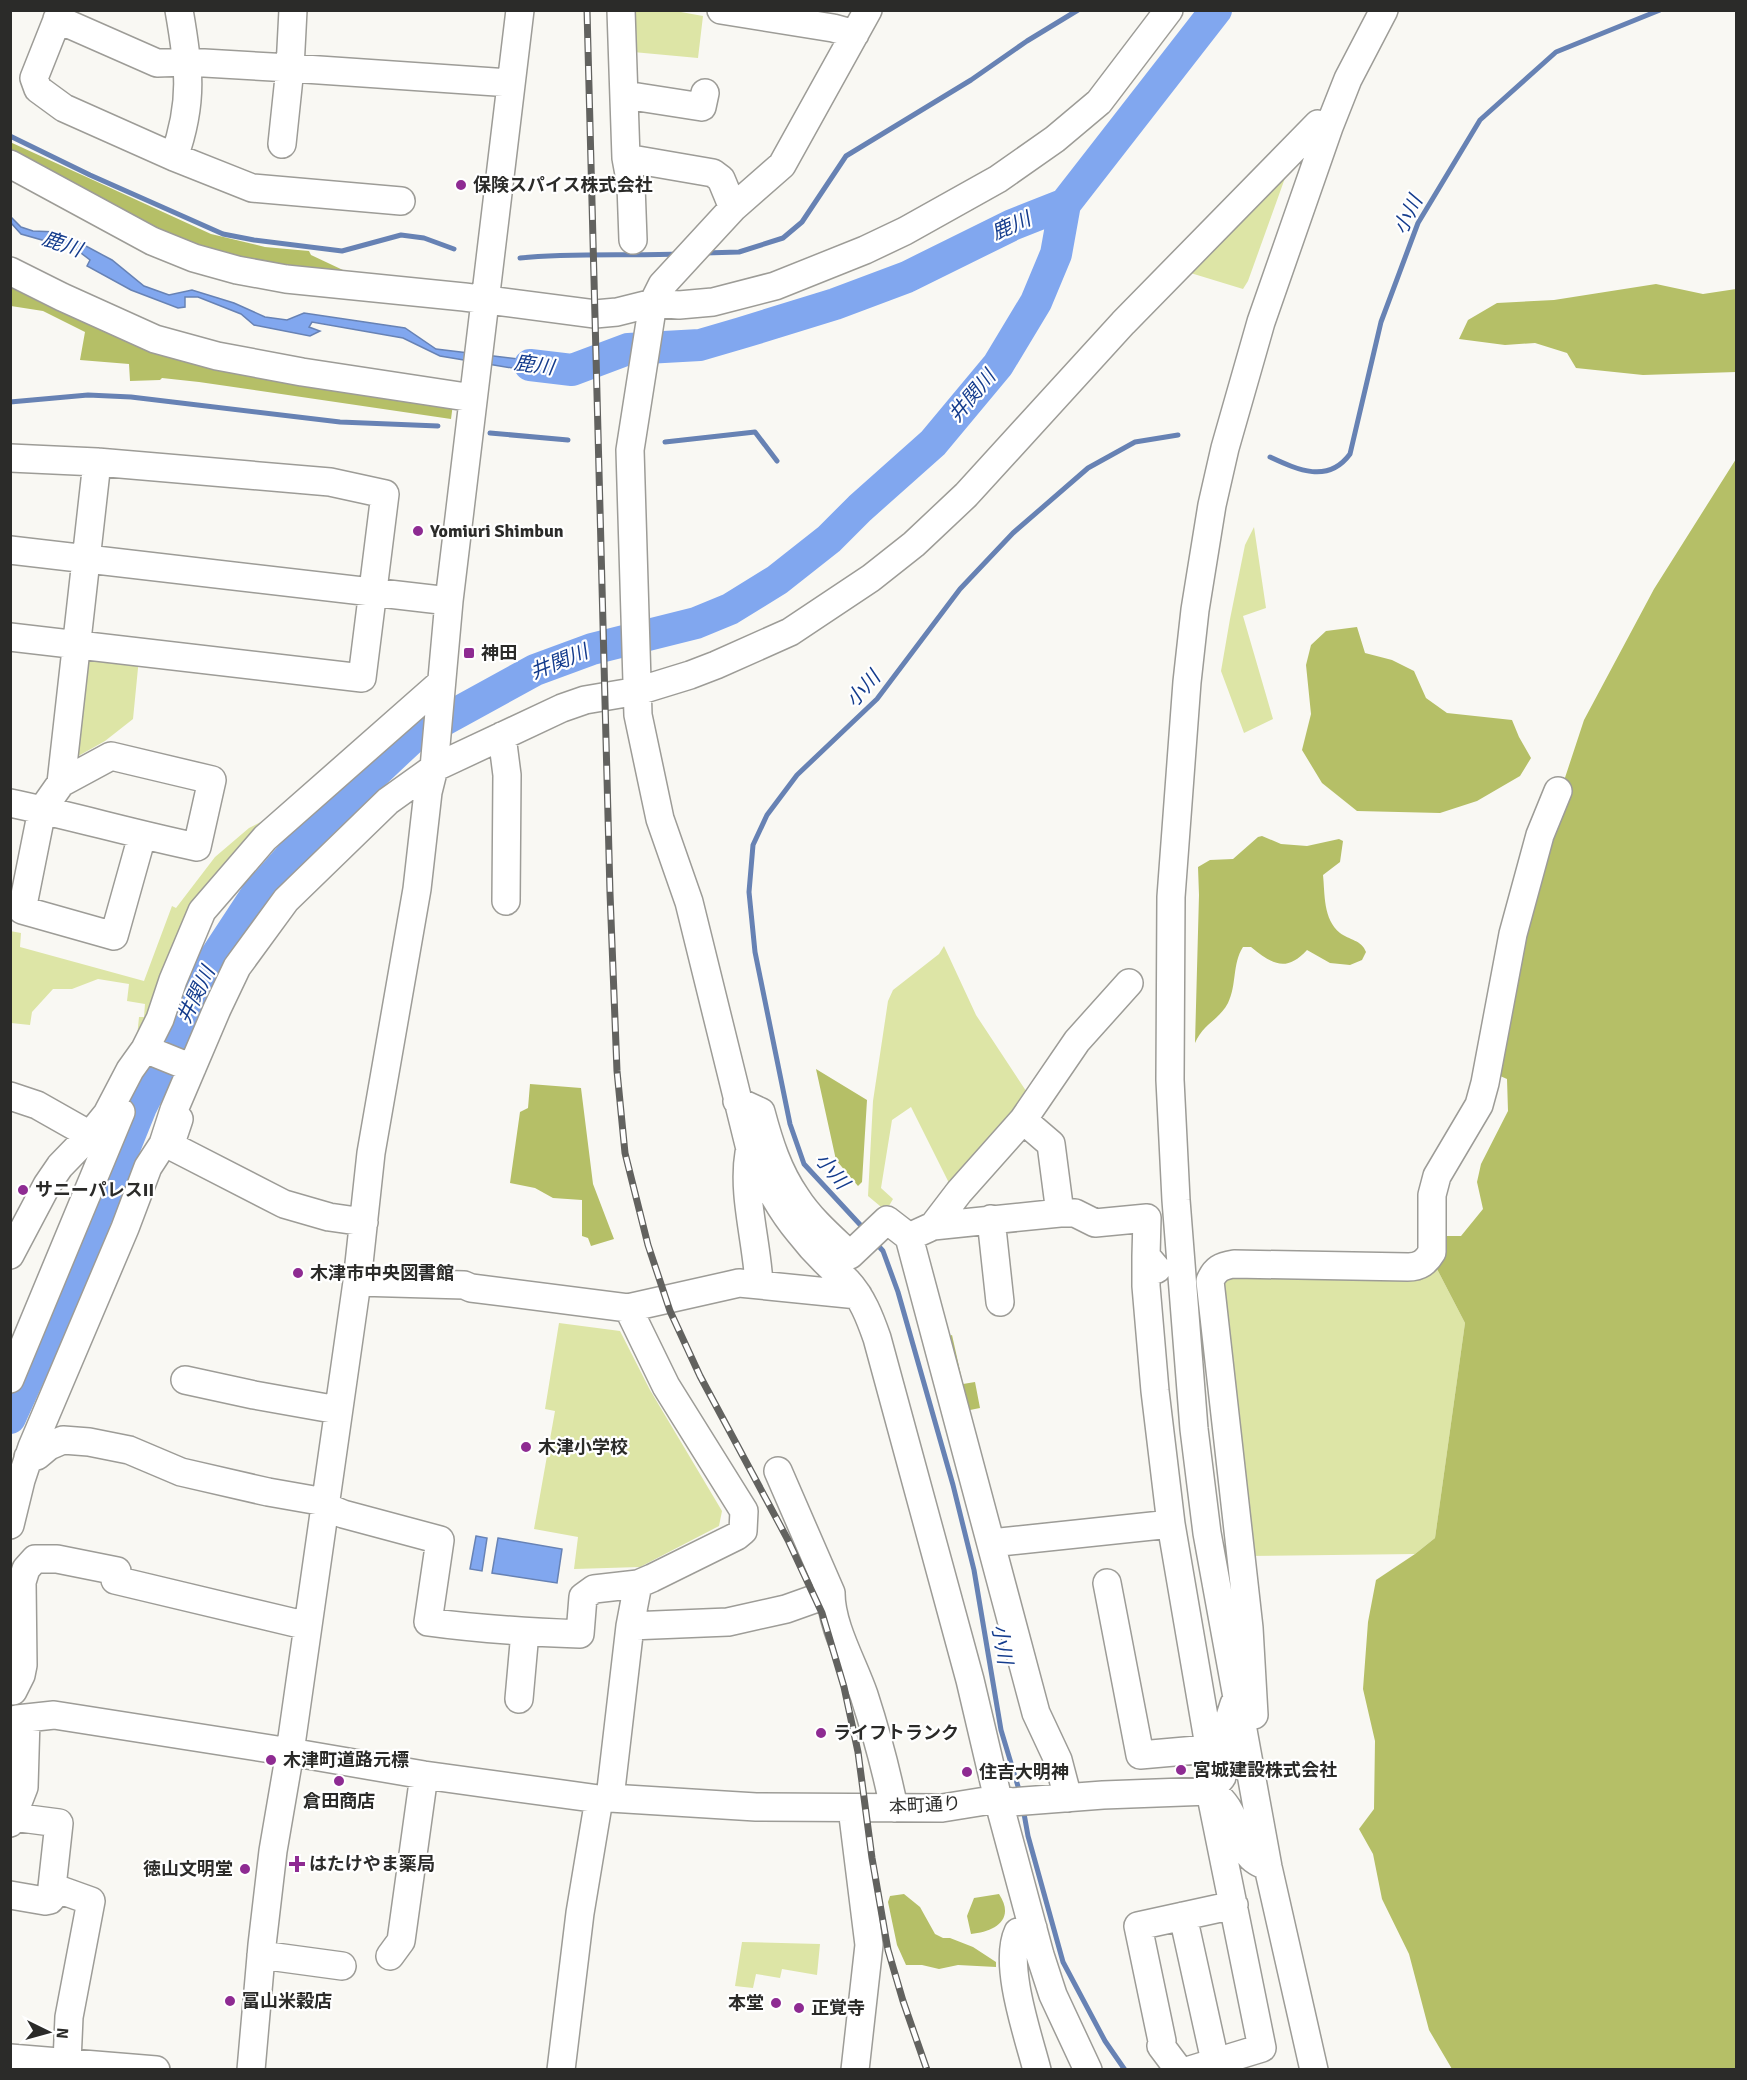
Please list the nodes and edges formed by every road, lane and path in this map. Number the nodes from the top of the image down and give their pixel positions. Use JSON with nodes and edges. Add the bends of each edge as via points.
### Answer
{"nodes":[{"id":1,"x":179,"y":10,"type":"edge"},
{"id":2,"x":293,"y":10,"type":"edge"},
{"id":3,"x":520,"y":10,"type":"edge"},
{"id":4,"x":621,"y":10,"type":"edge"},
{"id":5,"x":721,"y":10,"type":"edge"},
{"id":6,"x":1169,"y":10,"type":"edge"},
{"id":7,"x":1384,"y":10,"type":"edge"},
{"id":8,"x":59,"y":15,"type":"edge"},
{"id":9,"x":781,"y":15,"type":"edge"},
{"id":10,"x":862,"y":22,"type":"edge"},
{"id":11,"x":187,"y":62,"type":"junction"},
{"id":12,"x":290,"y":68,"type":"junction"},
{"id":13,"x":511,"y":83,"type":"junction"},
{"id":14,"x":705,"y":93,"type":"dead end"},
{"id":15,"x":625,"y":95,"type":"junction"},
{"id":16,"x":1329,"y":127,"type":"junction"},
{"id":17,"x":282,"y":144,"type":"dead end"},
{"id":18,"x":174,"y":157,"type":"junction"},
{"id":19,"x":626,"y":158,"type":"junction"},
{"id":20,"x":10,"y":164,"type":"edge"},
{"id":21,"x":401,"y":201,"type":"dead end"},
{"id":22,"x":733,"y":208,"type":"junction"},
{"id":23,"x":633,"y":240,"type":"dead end"},
{"id":24,"x":10,"y":271,"type":"edge"},
{"id":25,"x":483,"y":308,"type":"junction"},
{"id":26,"x":652,"y":309,"type":"junction"},
{"id":27,"x":474,"y":393,"type":"junction"},
{"id":28,"x":10,"y":458,"type":"edge"},
{"id":29,"x":97,"y":462,"type":"junction"},
{"id":30,"x":10,"y":550,"type":"edge"},
{"id":31,"x":86,"y":558,"type":"junction"},
{"id":32,"x":373,"y":591,"type":"junction"},
{"id":33,"x":449,"y":601,"type":"junction"},
{"id":34,"x":10,"y":637,"type":"edge"},
{"id":35,"x":76,"y":644,"type":"junction"},
{"id":36,"x":638,"y":682,"type":"junction"},
{"id":37,"x":440,"y":694,"type":"junction"},
{"id":38,"x":502,"y":735,"type":"junction"},
{"id":39,"x":434,"y":764,"type":"junction"},
{"id":40,"x":61,"y":783,"type":"junction"},
{"id":41,"x":1558,"y":791,"type":"dead end"},
{"id":42,"x":10,"y":803,"type":"edge"},
{"id":43,"x":42,"y":810,"type":"junction"},
{"id":44,"x":142,"y":836,"type":"junction"},
{"id":45,"x":506,"y":901,"type":"dead end"},
{"id":46,"x":17,"y":903,"type":"edge"},
{"id":47,"x":1129,"y":983,"type":"dead end"},
{"id":48,"x":148,"y":1050,"type":"junction"},
{"id":49,"x":189,"y":1067,"type":"junction"},
{"id":50,"x":10,"y":1096,"type":"edge"},
{"id":51,"x":737,"y":1101,"type":"junction"},
{"id":52,"x":1023,"y":1120,"type":"junction"},
{"id":53,"x":90,"y":1135,"type":"junction"},
{"id":54,"x":750,"y":1149,"type":"junction"},
{"id":55,"x":1060,"y":1213,"type":"junction"},
{"id":56,"x":991,"y":1219,"type":"junction"},
{"id":57,"x":364,"y":1221,"type":"junction"},
{"id":58,"x":921,"y":1231,"type":"junction"},
{"id":59,"x":10,"y":1255,"type":"edge"},
{"id":60,"x":1146,"y":1256,"type":"junction"},
{"id":61,"x":357,"y":1282,"type":"junction"},
{"id":62,"x":759,"y":1284,"type":"junction"},
{"id":63,"x":858,"y":1295,"type":"junction"},
{"id":64,"x":1000,"y":1302,"type":"dead end"},
{"id":65,"x":628,"y":1308,"type":"junction"},
{"id":66,"x":1184,"y":1323,"type":"junction"},
{"id":67,"x":10,"y":1379,"type":"edge"},
{"id":68,"x":185,"y":1380,"type":"dead end"},
{"id":69,"x":338,"y":1410,"type":"junction"},
{"id":70,"x":28,"y":1457,"type":"junction"},
{"id":71,"x":778,"y":1471,"type":"dead end"},
{"id":72,"x":324,"y":1504,"type":"junction"},
{"id":73,"x":1172,"y":1524,"type":"junction"},
{"id":74,"x":10,"y":1525,"type":"edge"},
{"id":75,"x":991,"y":1543,"type":"junction"},
{"id":76,"x":638,"y":1584,"type":"junction"},
{"id":77,"x":1107,"y":1584,"type":"dead end"},
{"id":78,"x":831,"y":1593,"type":"junction"},
{"id":79,"x":308,"y":1626,"type":"junction"},
{"id":80,"x":630,"y":1626,"type":"junction"},
{"id":81,"x":525,"y":1632,"type":"junction"},
{"id":82,"x":10,"y":1645,"type":"edge"},
{"id":83,"x":13,"y":1691,"type":"junction"},
{"id":84,"x":1237,"y":1697,"type":"junction"},
{"id":85,"x":519,"y":1699,"type":"dead end"},
{"id":86,"x":16,"y":1721,"type":"edge"},
{"id":87,"x":1208,"y":1749,"type":"junction"},
{"id":88,"x":290,"y":1752,"type":"junction"},
{"id":89,"x":424,"y":1775,"type":"junction"},
{"id":90,"x":1252,"y":1782,"type":"junction"},
{"id":91,"x":1210,"y":1791,"type":"junction"},
{"id":92,"x":1061,"y":1798,"type":"junction"},
{"id":93,"x":604,"y":1799,"type":"junction"},
{"id":94,"x":1004,"y":1801,"type":"junction"},
{"id":95,"x":852,"y":1808,"type":"junction"},
{"id":96,"x":894,"y":1808,"type":"junction"},
{"id":97,"x":12,"y":1820,"type":"edge"},
{"id":98,"x":1268,"y":1867,"type":"junction"},
{"id":99,"x":59,"y":1890,"type":"junction"},
{"id":100,"x":10,"y":1895,"type":"edge"},
{"id":101,"x":1234,"y":1905,"type":"junction"},
{"id":102,"x":1183,"y":1916,"type":"junction"},
{"id":103,"x":1033,"y":1928,"type":"junction"},
{"id":104,"x":261,"y":1955,"type":"junction"},
{"id":105,"x":390,"y":1956,"type":"dead end"},
{"id":106,"x":342,"y":1966,"type":"dead end"},
{"id":107,"x":13,"y":2062,"type":"edge"},
{"id":108,"x":67,"y":2062,"type":"junction"},
{"id":109,"x":1202,"y":2065,"type":"edge"},
{"id":110,"x":156,"y":2070,"type":"edge"},
{"id":111,"x":251,"y":2070,"type":"edge"},
{"id":112,"x":561,"y":2070,"type":"edge"},
{"id":113,"x":855,"y":2070,"type":"edge"},
{"id":114,"x":1037,"y":2070,"type":"edge"},
{"id":115,"x":1088,"y":2070,"type":"edge"},
{"id":116,"x":1179,"y":2070,"type":"edge"},
{"id":117,"x":1314,"y":2070,"type":"edge"}],
"edges":[{"from":1,"to":11,"type":"street"},
{"from":2,"to":12,"type":"street"},
{"from":3,"to":13,"type":"street"},
{"from":4,"to":15,"type":"street"},
{"from":5,"to":9,"type":"street"},
{"from":6,"to":26,"type":"street","via":[[1099,102],[1022,163],[954,205],[865,250],[775,286],[713,302]]},
{"from":7,"to":16,"type":"street","via":[[1348,79]]},
{"from":8,"to":11,"type":"street","via":[[157,63]]},
{"from":8,"to":18,"type":"street","via":[[34,78],[38,89],[64,108]]},
{"from":9,"to":10,"type":"street","via":[[833,28]]},
{"from":10,"to":22,"type":"street","via":[[782,165]]},
{"from":11,"to":12,"type":"street"},
{"from":11,"to":18,"type":"street","via":[[188,103]]},
{"from":12,"to":13,"type":"street"},
{"from":12,"to":17,"type":"street"},
{"from":13,"to":25,"type":"street"},
{"from":14,"to":15,"type":"street","via":[[702,107]]},
{"from":15,"to":19,"type":"street"},
{"from":16,"to":36,"type":"street","via":[[1318,124],[1123,323],[966,495],[914,544],[871,578],[789,632],[690,675]]},
{"from":16,"to":66,"type":"street","via":[[1272,288],[1231,421],[1195,610],[1171,897],[1170,1080]]},
{"from":18,"to":21,"type":"street","via":[[252,188]]},
{"from":19,"to":22,"type":"street","via":[[713,173],[722,179]]},
{"from":19,"to":23,"type":"street"},
{"from":20,"to":25,"type":"street","via":[[152,241],[205,261],[286,279],[464,297]]},
{"from":22,"to":26,"type":"street","via":[[662,285]]},
{"from":24,"to":27,"type":"street","via":[[155,339],[217,356],[302,372]]},
{"from":25,"to":26,"type":"street","via":[[595,314]]},
{"from":25,"to":27,"type":"street"},
{"from":26,"to":36,"type":"street","via":[[630,450]]},
{"from":27,"to":33,"type":"street"},
{"from":28,"to":29,"type":"street"},
{"from":29,"to":31,"type":"street"},
{"from":29,"to":32,"type":"street","via":[[330,482],[385,494]]},
{"from":30,"to":31,"type":"street"},
{"from":31,"to":32,"type":"street"},
{"from":31,"to":35,"type":"street"},
{"from":32,"to":33,"type":"street"},
{"from":32,"to":35,"type":"street","via":[[362,678]]},
{"from":33,"to":37,"type":"street"},
{"from":34,"to":35,"type":"street"},
{"from":35,"to":40,"type":"street"},
{"from":36,"to":38,"type":"street","via":[[561,708]]},
{"from":36,"to":51,"type":"street","via":[[638,715],[660,819],[689,902]]},
{"from":37,"to":39,"type":"street"},
{"from":37,"to":48,"type":"street","via":[[265,838],[202,911]]},
{"from":38,"to":39,"type":"street"},
{"from":38,"to":45,"type":"street","via":[[507,775]]},
{"from":39,"to":49,"type":"street","via":[[388,801],[286,900],[237,967]]},
{"from":39,"to":57,"type":"street","via":[[417,889],[371,1153]]},
{"from":40,"to":43,"type":"street"},
{"from":40,"to":44,"type":"street","via":[[111,756],[212,780],[197,847]]},
{"from":41,"to":90,"type":"street","via":[[1540,835],[1513,934],[1479,1105],[1437,1176],[1428,1258],[1417,1267],[1408,1268],[1234,1264],[1217,1269],[1210,1281],[1249,1628],[1255,1734]]},
{"from":42,"to":43,"type":"street"},
{"from":43,"to":44,"type":"street"},
{"from":43,"to":46,"type":"street"},
{"from":44,"to":46,"type":"street","via":[[114,936]]},
{"from":47,"to":52,"type":"street","via":[[1077,1041]]},
{"from":48,"to":49,"type":"street"},
{"from":48,"to":53,"type":"street","via":[[130,1070],[107,1114]]},
{"from":48,"to":67,"type":"street"},
{"from":49,"to":57,"type":"street","via":[[173,1147],[285,1204],[329,1217]]},
{"from":49,"to":70,"type":"street","via":[[163,1144],[148,1167]]},
{"from":50,"to":53,"type":"street"},
{"from":51,"to":54,"type":"street"},
{"from":51,"to":58,"type":"street","via":[[761,1112],[779,1167],[796,1198],[850,1255],[887,1220]]},
{"from":52,"to":55,"type":"street","via":[[1052,1144]]},
{"from":52,"to":58,"type":"street"},
{"from":53,"to":59,"type":"street","via":[[47,1185]]},
{"from":54,"to":62,"type":"street","via":[[747,1167]]},
{"from":54,"to":63,"type":"street","via":[[765,1181],[799,1233]]},
{"from":55,"to":56,"type":"street"},
{"from":55,"to":60,"type":"street","via":[[1075,1213],[1095,1223],[1147,1218]]},
{"from":56,"to":58,"type":"street"},
{"from":56,"to":64,"type":"street"},
{"from":57,"to":61,"type":"street"},
{"from":58,"to":75,"type":"street"},
{"from":60,"to":66,"type":"street"},
{"from":60,"to":73,"type":"street","via":[[1155,1391]]},
{"from":61,"to":65,"type":"street","via":[[464,1285]]},
{"from":61,"to":69,"type":"street"},
{"from":62,"to":63,"type":"street"},
{"from":62,"to":65,"type":"street","via":[[739,1283]]},
{"from":63,"to":94,"type":"street","via":[[877,1338],[893,1392]]},
{"from":65,"to":76,"type":"street","via":[[666,1386],[744,1511],[743,1531],[738,1536]]},
{"from":66,"to":84,"type":"street","via":[[1207,1533]]},
{"from":68,"to":69,"type":"street"},
{"from":69,"to":72,"type":"street"},
{"from":70,"to":72,"type":"street","via":[[71,1440],[121,1448],[191,1475]]},
{"from":70,"to":74,"type":"street"},
{"from":71,"to":78,"type":"street"},
{"from":72,"to":79,"type":"street"},
{"from":72,"to":81,"type":"street","via":[[343,1514],[440,1540],[428,1622]]},
{"from":73,"to":75,"type":"street"},
{"from":73,"to":87,"type":"street"},
{"from":75,"to":92,"type":"street","via":[[1036,1713],[1058,1760]]},
{"from":76,"to":80,"type":"street"},
{"from":76,"to":81,"type":"street","via":[[594,1589],[583,1597],[580,1634]]},
{"from":77,"to":87,"type":"street","via":[[1140,1755]]},
{"from":78,"to":80,"type":"street","via":[[786,1609],[728,1622]]},
{"from":78,"to":96,"type":"street","via":[[831,1609],[884,1759]]},
{"from":79,"to":83,"type":"street","via":[[115,1580],[117,1571],[35,1558],[22,1582],[22,1665]]},
{"from":79,"to":88,"type":"street"},
{"from":80,"to":93,"type":"street"},
{"from":81,"to":85,"type":"street"},
{"from":82,"to":83,"type":"street"},
{"from":83,"to":86,"type":"street"},
{"from":84,"to":90,"type":"street"},
{"from":84,"to":91,"type":"street","via":[[1226,1729],[1222,1777]]},
{"from":86,"to":88,"type":"street","name":"本町通り","via":[[54,1715]]},
{"from":86,"to":97,"type":"street","via":[[24,1787]]},
{"from":87,"to":91,"type":"street"},
{"from":88,"to":89,"type":"street","name":"本町通り"},
{"from":88,"to":104,"type":"street"},
{"from":89,"to":93,"type":"street","name":"本町通り"},
{"from":89,"to":105,"type":"street","via":[[401,1941]]},
{"from":90,"to":98,"type":"street"},
{"from":91,"to":92,"type":"street","name":"本町通り"},
{"from":91,"to":98,"type":"street","via":[[1223,1801],[1248,1854]]},
{"from":91,"to":101,"type":"street"},
{"from":92,"to":94,"type":"street","name":"本町通り"},
{"from":93,"to":95,"type":"street","name":"本町通り","via":[[739,1807]]},
{"from":93,"to":112,"type":"street","via":[[580,1913]]},
{"from":94,"to":96,"type":"street","name":"本町通り","via":[[942,1808]]},
{"from":94,"to":103,"type":"street"},
{"from":95,"to":96,"type":"street","name":"本町通り"},
{"from":95,"to":113,"type":"street","via":[[869,1945]]},
{"from":97,"to":99,"type":"street","via":[[59,1823],[52,1887]]},
{"from":98,"to":117,"type":"street"},
{"from":99,"to":100,"type":"street","via":[[50,1900]]},
{"from":99,"to":108,"type":"street","via":[[91,1901],[69,2017]]},
{"from":101,"to":102,"type":"street"},
{"from":101,"to":109,"type":"street","via":[[1262,2048]]},
{"from":102,"to":109,"type":"street"},
{"from":102,"to":116,"type":"street","via":[[1138,1926],[1161,2046]]},
{"from":103,"to":114,"type":"street","via":[[1018,1932],[1012,1956]]},
{"from":103,"to":115,"type":"street","via":[[1053,1995]]},
{"from":104,"to":106,"type":"street"},
{"from":104,"to":111,"type":"street"},
{"from":107,"to":108,"type":"street"},
{"from":108,"to":110,"type":"street"}]}
